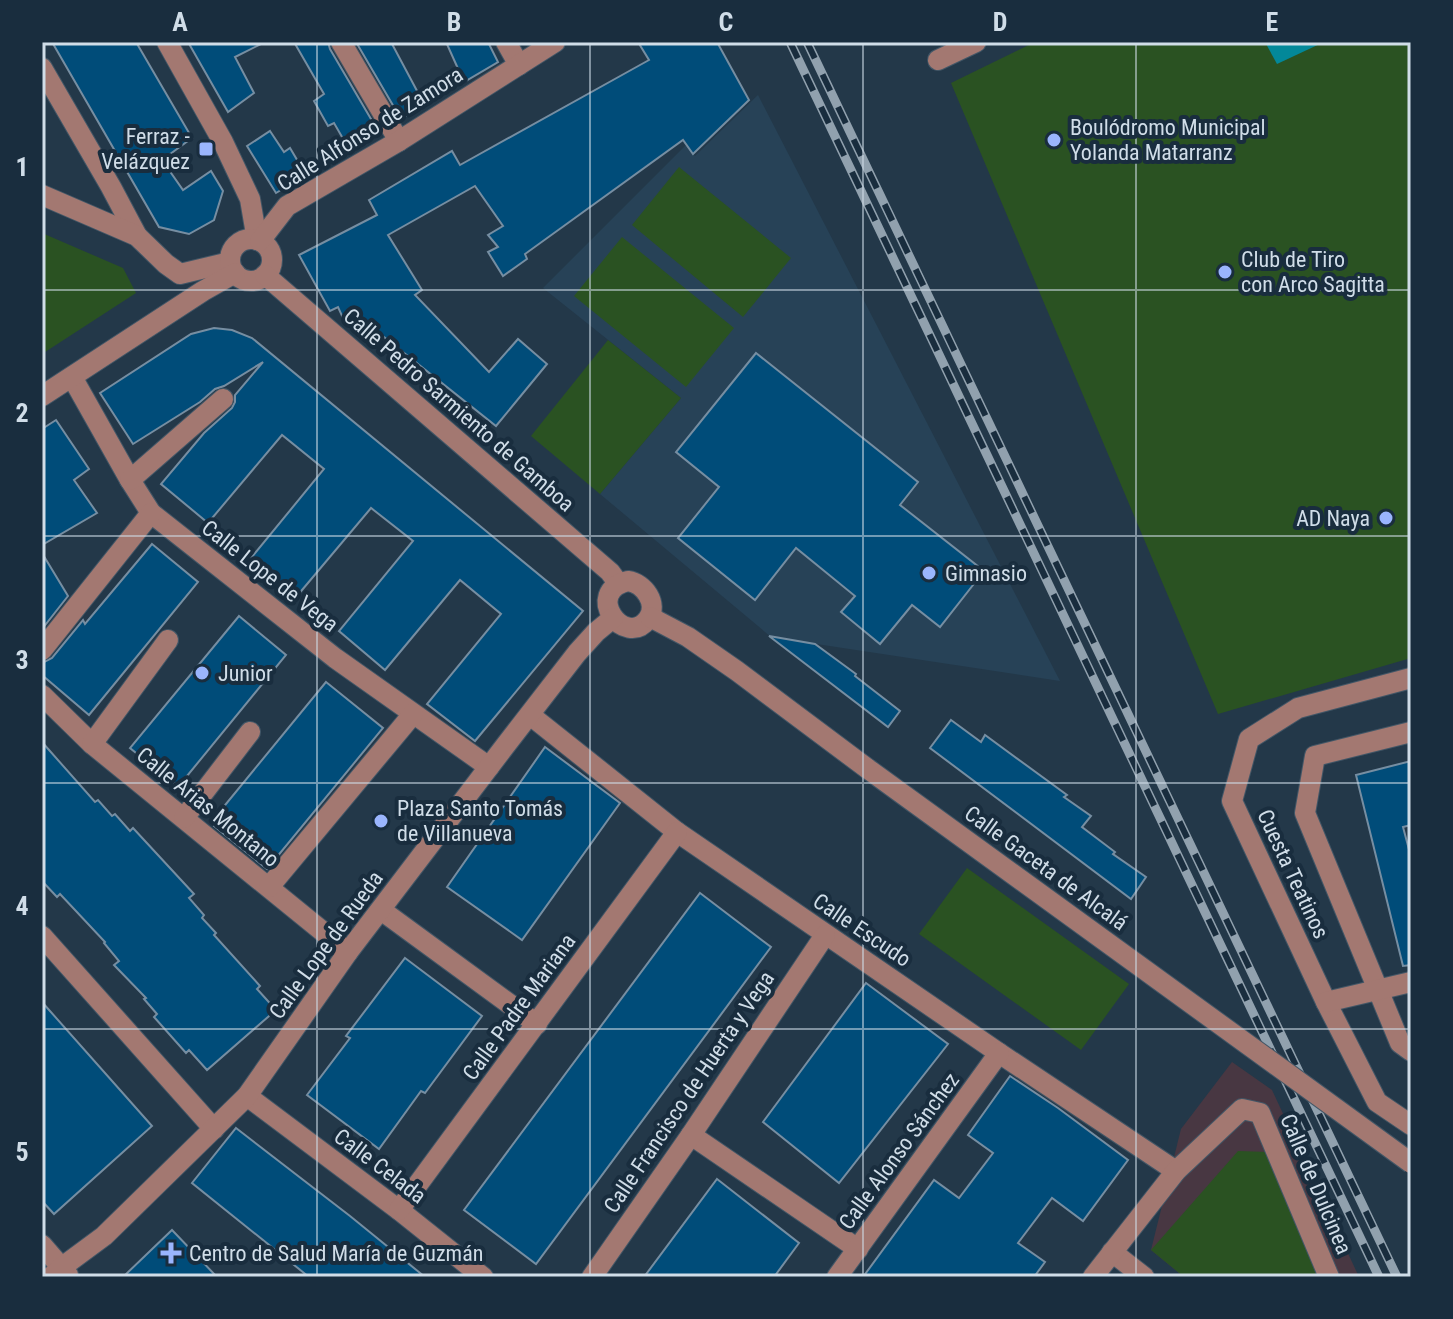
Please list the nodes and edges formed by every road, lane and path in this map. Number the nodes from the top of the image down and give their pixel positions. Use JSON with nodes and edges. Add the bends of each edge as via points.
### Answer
{"nodes":[{"id":1,"x":167,"y":42,"type":"edge"},
{"id":2,"x":341,"y":42,"type":"edge"},
{"id":3,"x":506,"y":42,"type":"edge"},
{"id":4,"x":555,"y":42,"type":"edge"},
{"id":5,"x":976,"y":42,"type":"edge"},
{"id":6,"x":938,"y":60,"type":"dead end"},
{"id":7,"x":519,"y":65,"type":"junction"},
{"id":8,"x":42,"y":68,"type":"edge"},
{"id":9,"x":399,"y":141,"type":"junction"},
{"id":10,"x":42,"y":195,"type":"edge"},
{"id":11,"x":137,"y":236,"type":"junction"},
{"id":12,"x":259,"y":240,"type":"junction"},
{"id":13,"x":232,"y":268,"type":"junction"},
{"id":14,"x":265,"y":275,"type":"junction"},
{"id":15,"x":72,"y":377,"type":"junction"},
{"id":16,"x":42,"y":396,"type":"edge"},
{"id":17,"x":223,"y":399,"type":"dead end"},
{"id":18,"x":130,"y":480,"type":"junction"},
{"id":19,"x":151,"y":513,"type":"junction"},
{"id":20,"x":618,"y":583,"type":"junction"},
{"id":21,"x":650,"y":617,"type":"junction"},
{"id":22,"x":613,"y":618,"type":"junction"},
{"id":23,"x":168,"y":640,"type":"dead end"},
{"id":24,"x":42,"y":650,"type":"edge"},
{"id":25,"x":1411,"y":678,"type":"edge"},
{"id":26,"x":42,"y":695,"type":"edge"},
{"id":27,"x":413,"y":714,"type":"junction"},
{"id":28,"x":530,"y":715,"type":"junction"},
{"id":29,"x":250,"y":732,"type":"dead end"},
{"id":30,"x":1411,"y":732,"type":"edge"},
{"id":31,"x":92,"y":744,"type":"junction"},
{"id":32,"x":489,"y":767,"type":"junction"},
{"id":33,"x":184,"y":818,"type":"junction"},
{"id":34,"x":677,"y":832,"type":"junction"},
{"id":35,"x":269,"y":887,"type":"junction"},
{"id":36,"x":381,"y":910,"type":"junction"},
{"id":37,"x":825,"y":935,"type":"junction"},
{"id":38,"x":42,"y":936,"type":"edge"},
{"id":39,"x":348,"y":952,"type":"junction"},
{"id":40,"x":1411,"y":982,"type":"edge"},
{"id":41,"x":1380,"y":991,"type":"junction"},
{"id":42,"x":1326,"y":1002,"type":"junction"},
{"id":43,"x":537,"y":1024,"type":"junction"},
{"id":44,"x":1411,"y":1051,"type":"edge"},
{"id":45,"x":999,"y":1053,"type":"junction"},
{"id":46,"x":247,"y":1096,"type":"junction"},
{"id":47,"x":1411,"y":1125,"type":"edge"},
{"id":48,"x":214,"y":1129,"type":"junction"},
{"id":49,"x":691,"y":1135,"type":"junction"},
{"id":50,"x":1411,"y":1163,"type":"edge"},
{"id":51,"x":1176,"y":1171,"type":"junction"},
{"id":52,"x":399,"y":1210,"type":"junction"},
{"id":53,"x":42,"y":1245,"type":"edge"},
{"id":54,"x":858,"y":1249,"type":"junction"},
{"id":55,"x":1112,"y":1252,"type":"junction"},
{"id":56,"x":61,"y":1274,"type":"edge"},
{"id":57,"x":483,"y":1277,"type":"edge"},
{"id":58,"x":592,"y":1277,"type":"edge"},
{"id":59,"x":837,"y":1277,"type":"edge"},
{"id":60,"x":1093,"y":1277,"type":"edge"},
{"id":61,"x":1144,"y":1277,"type":"edge"},
{"id":62,"x":1329,"y":1277,"type":"edge"}],
"edges":[{"from":1,"to":12,"type":"street","via":[[250,199]]},
{"from":2,"to":9,"type":"street"},
{"from":3,"to":7,"type":"street"},
{"from":4,"to":7,"type":"street","name":"Calle Alfonso de Zamora"},
{"from":5,"to":6,"type":"street"},
{"from":7,"to":9,"type":"street","name":"Calle Alfonso de Zamora"},
{"from":8,"to":11,"type":"street"},
{"from":9,"to":12,"type":"street","name":"Calle Alfonso de Zamora","via":[[287,206]]},
{"from":10,"to":11,"type":"street"},
{"from":11,"to":13,"type":"street","via":[[180,274]]},
{"from":12,"to":13,"type":"street","via":[[235,246]]},
{"from":12,"to":14,"type":"street","via":[[272,259]]},
{"from":13,"to":14,"type":"street","via":[[240,278],[253,281]]},
{"from":13,"to":15,"type":"street"},
{"from":14,"to":20,"type":"street","name":"Calle Pedro Sarmiento de Gamboa"},
{"from":15,"to":16,"type":"street"},
{"from":15,"to":18,"type":"street","name":"Calle Lope de Vega"},
{"from":17,"to":18,"type":"street"},
{"from":18,"to":19,"type":"street","name":"Calle Lope de Vega"},
{"from":19,"to":24,"type":"street"},
{"from":19,"to":27,"type":"street","name":"Calle Lope de Vega"},
{"from":20,"to":21,"type":"street","via":[[643,587],[652,607]]},
{"from":20,"to":22,"type":"street","via":[[607,598]]},
{"from":21,"to":22,"type":"street","via":[[630,629]]},
{"from":21,"to":50,"type":"street","name":"Calle Gaceta de Alcalá","bridge":true,"via":[[725,663]]},
{"from":22,"to":28,"type":"street","name":"Calle Lope de Rueda","via":[[577,653]]},
{"from":23,"to":31,"type":"street"},
{"from":25,"to":42,"type":"street","name":"Cuesta Teatinos","via":[[1298,708],[1249,739],[1232,801]]},
{"from":26,"to":31,"type":"street","name":"Calle Arias Montano"},
{"from":27,"to":32,"type":"street","name":"Calle Lope de Vega"},
{"from":27,"to":35,"type":"street"},
{"from":28,"to":32,"type":"street","name":"Calle Lope de Rueda"},
{"from":28,"to":34,"type":"street","name":"Calle Escudo"},
{"from":29,"to":33,"type":"street"},
{"from":30,"to":41,"type":"street","via":[[1315,756],[1305,813]]},
{"from":31,"to":33,"type":"street","name":"Calle Arias Montano"},
{"from":32,"to":36,"type":"street","name":"Calle Lope de Rueda"},
{"from":33,"to":35,"type":"street","name":"Calle Arias Montano"},
{"from":34,"to":37,"type":"street","name":"Calle Escudo"},
{"from":34,"to":43,"type":"street","name":"Calle Padre Mariana"},
{"from":35,"to":39,"type":"street","name":"Calle Arias Montano"},
{"from":36,"to":39,"type":"street","name":"Calle Lope de Rueda"},
{"from":36,"to":43,"type":"street"},
{"from":37,"to":45,"type":"street","name":"Calle Escudo"},
{"from":37,"to":49,"type":"street","name":"Calle Francisco de Huerta y Vega"},
{"from":38,"to":48,"type":"street"},
{"from":39,"to":46,"type":"street","name":"Calle Lope de Rueda"},
{"from":40,"to":41,"type":"street"},
{"from":41,"to":42,"type":"street"},
{"from":41,"to":44,"type":"street","via":[[1400,1043]]},
{"from":42,"to":47,"type":"street","name":"Cuesta Teatinos","via":[[1377,1102]]},
{"from":43,"to":52,"type":"street","name":"Calle Padre Mariana"},
{"from":45,"to":51,"type":"street","name":"Calle Escudo"},
{"from":45,"to":54,"type":"street","name":"Calle Alonso Sánchez"},
{"from":46,"to":48,"type":"street","name":"Calle Lope de Rueda"},
{"from":46,"to":52,"type":"street","name":"Calle Celada"},
{"from":48,"to":56,"type":"street","name":"Calle Lope de Rueda"},
{"from":49,"to":54,"type":"street"},
{"from":49,"to":58,"type":"street","name":"Calle Francisco de Huerta y Vega"},
{"from":51,"to":55,"type":"street","name":"Calle de Dulcinea"},
{"from":51,"to":62,"type":"street","name":"Calle de Dulcinea","via":[[1242,1109],[1260,1113]]},
{"from":52,"to":57,"type":"street","name":"Calle Celada"},
{"from":53,"to":56,"type":"street"},
{"from":54,"to":59,"type":"street","name":"Calle Alonso Sánchez"},
{"from":55,"to":60,"type":"street","name":"Calle de Dulcinea"},
{"from":55,"to":61,"type":"street"}]}
